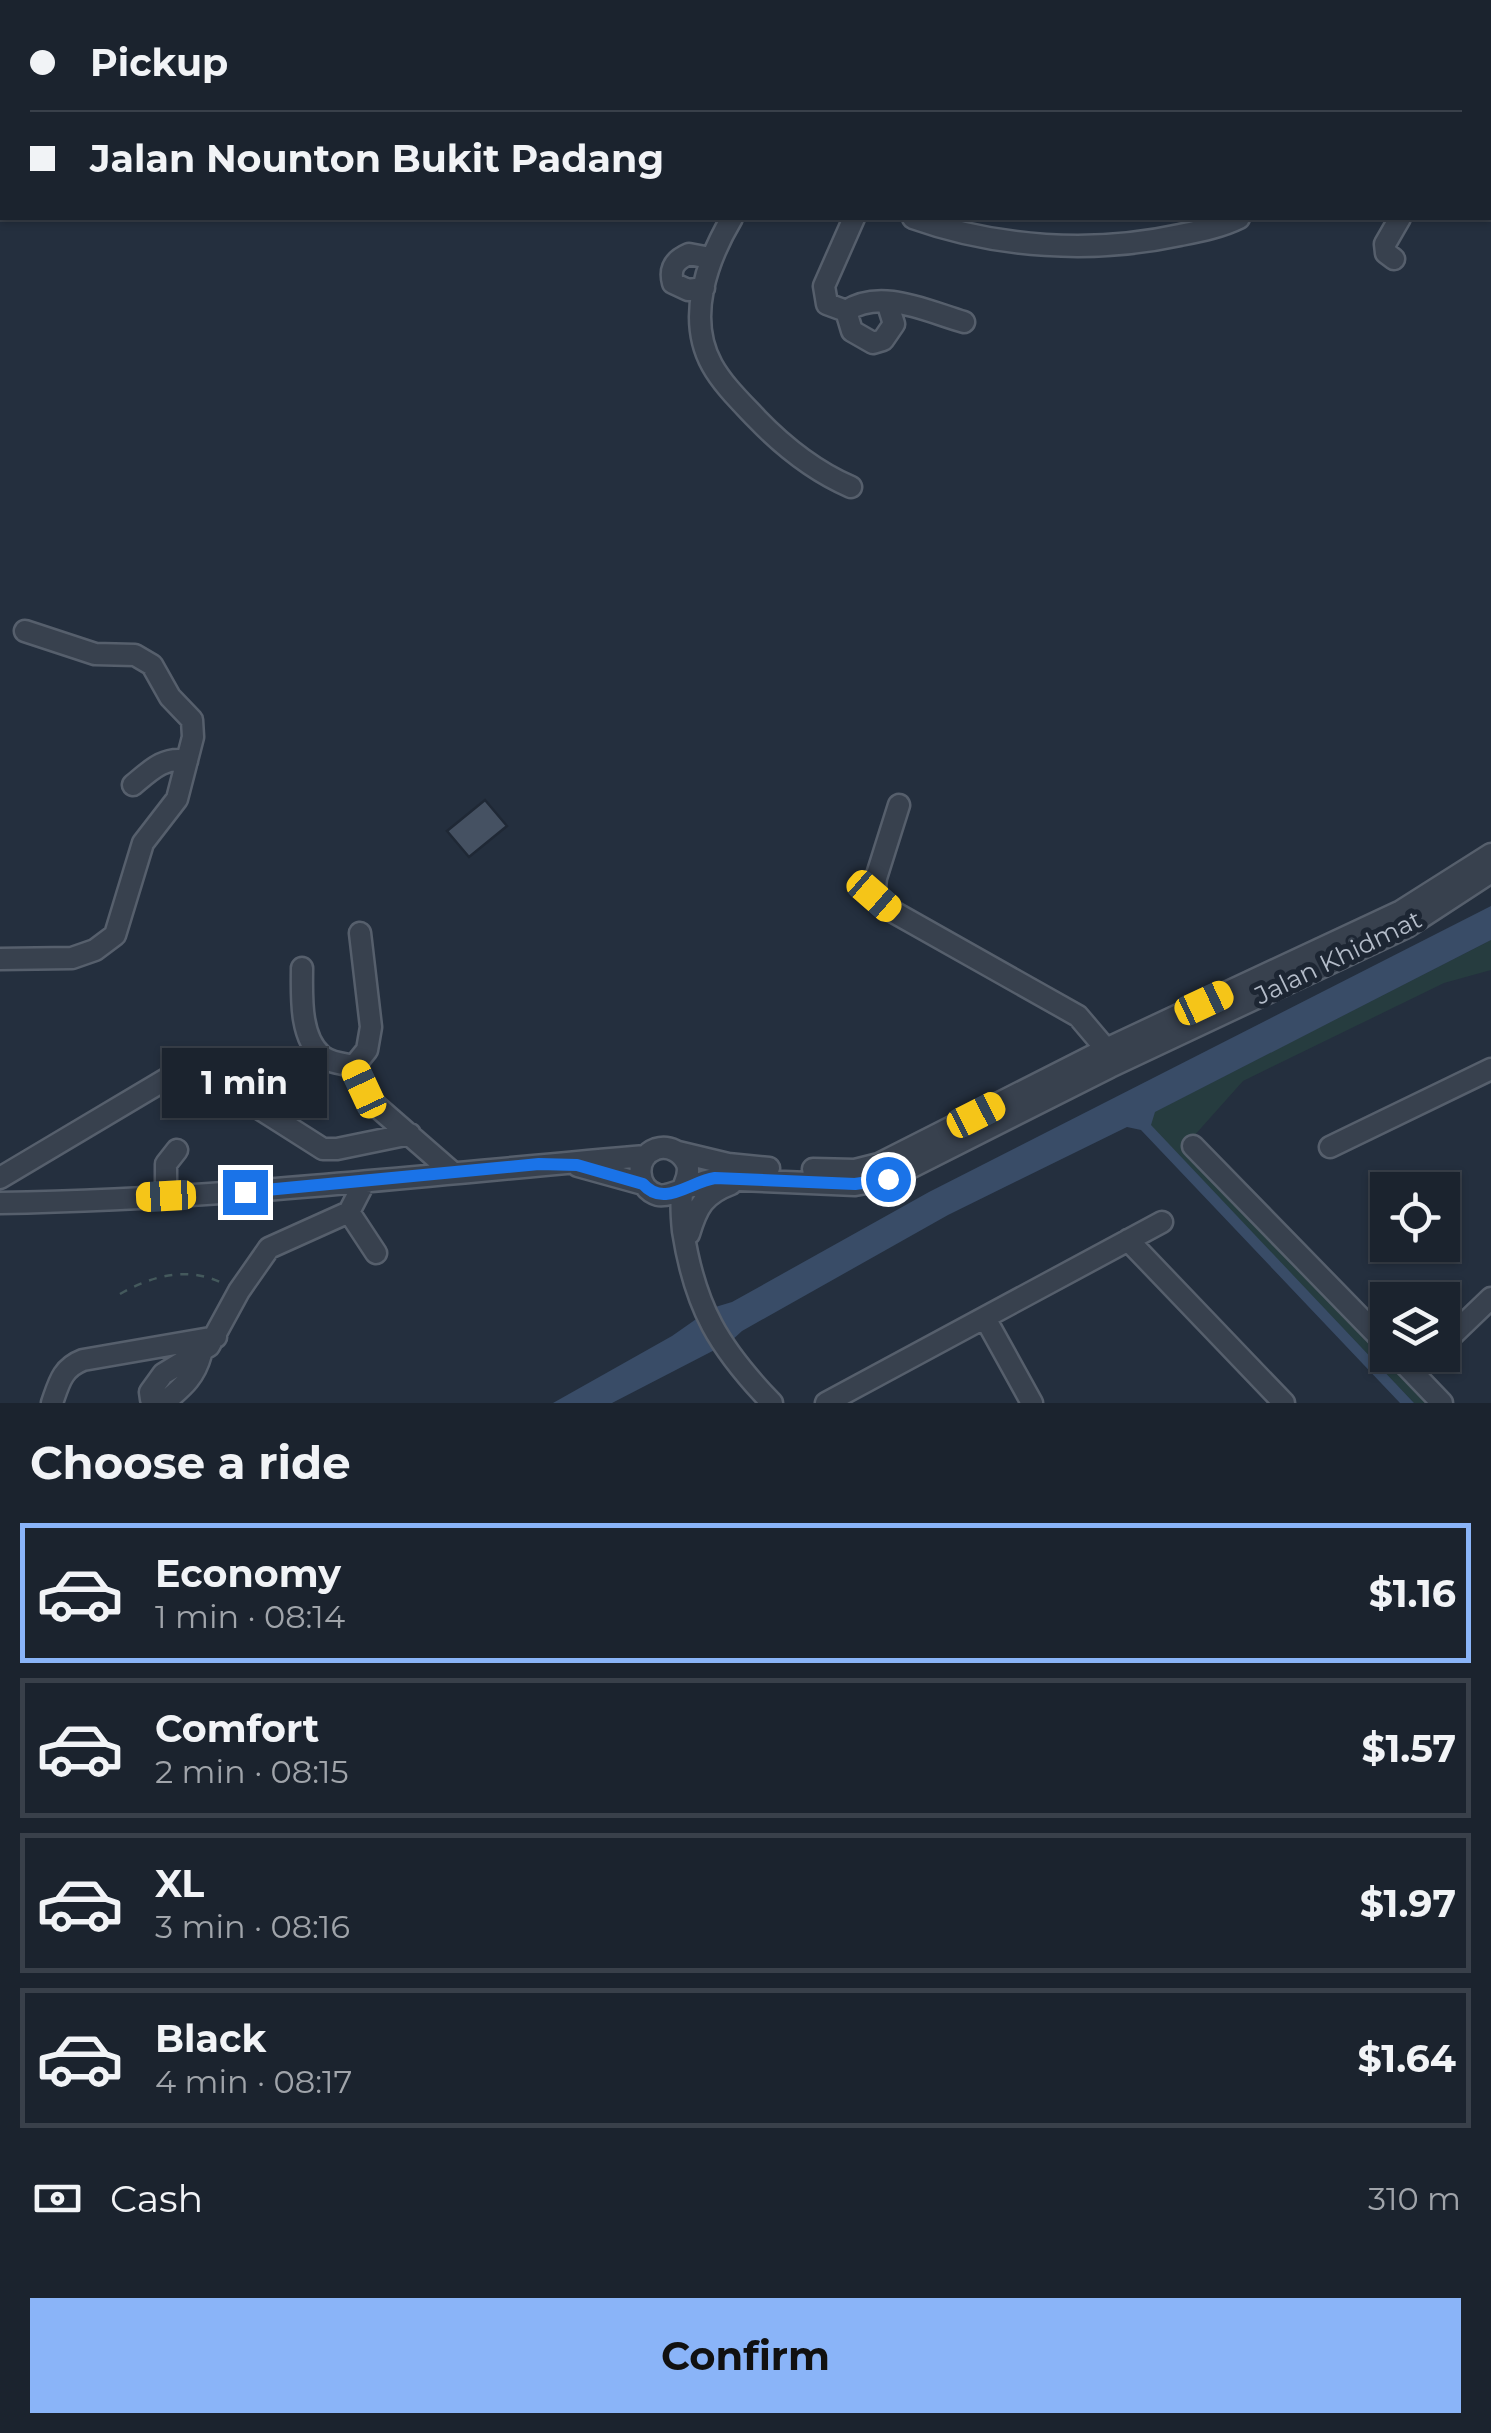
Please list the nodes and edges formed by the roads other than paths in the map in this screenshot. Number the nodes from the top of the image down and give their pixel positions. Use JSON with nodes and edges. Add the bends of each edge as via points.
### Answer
{"nodes":[{"id":1,"x":731,"y":220,"type":"edge"},
{"id":2,"x":853,"y":220,"type":"edge"},
{"id":3,"x":920,"y":220,"type":"edge"},
{"id":4,"x":1235,"y":220,"type":"edge"},
{"id":5,"x":1399,"y":220,"type":"edge"},
{"id":6,"x":710,"y":258,"type":"junction"},
{"id":7,"x":1394,"y":259,"type":"dead end"},
{"id":8,"x":704,"y":288,"type":"junction"},
{"id":9,"x":887,"y":302,"type":"junction"},
{"id":10,"x":846,"y":311,"type":"junction"},
{"id":11,"x":964,"y":322,"type":"dead end"},
{"id":12,"x":851,"y":487,"type":"dead end"},
{"id":13,"x":24,"y":631,"type":"dead end"},
{"id":14,"x":188,"y":760,"type":"junction"},
{"id":15,"x":133,"y":785,"type":"dead end"},
{"id":16,"x":899,"y":804,"type":"dead end"},
{"id":17,"x":1491,"y":854,"type":"edge"},
{"id":18,"x":1491,"y":872,"type":"edge"},
{"id":19,"x":360,"y":933,"type":"dead end"},
{"id":20,"x":0,"y":959,"type":"edge"},
{"id":21,"x":302,"y":968,"type":"dead end"},
{"id":22,"x":1106,"y":1049,"type":"junction"},
{"id":23,"x":354,"y":1066,"type":"junction"},
{"id":24,"x":1491,"y":1069,"type":"edge"},
{"id":25,"x":410,"y":1134,"type":"junction"},
{"id":26,"x":1193,"y":1146,"type":"dead end"},
{"id":27,"x":1330,"y":1147,"type":"dead end"},
{"id":28,"x":177,"y":1150,"type":"dead end"},
{"id":29,"x":678,"y":1152,"type":"junction"},
{"id":30,"x":646,"y":1156,"type":"junction"},
{"id":31,"x":577,"y":1165,"type":"junction"},
{"id":32,"x":452,"y":1172,"type":"junction"},
{"id":33,"x":0,"y":1178,"type":"edge"},
{"id":34,"x":748,"y":1180,"type":"junction"},
{"id":35,"x":364,"y":1182,"type":"junction"},
{"id":36,"x":682,"y":1188,"type":"junction"},
{"id":37,"x":648,"y":1189,"type":"junction"},
{"id":38,"x":166,"y":1196,"type":"junction"},
{"id":39,"x":0,"y":1203,"type":"edge"},
{"id":40,"x":349,"y":1212,"type":"junction"},
{"id":41,"x":1162,"y":1222,"type":"dead end"},
{"id":42,"x":685,"y":1236,"type":"junction"},
{"id":43,"x":1128,"y":1240,"type":"junction"},
{"id":44,"x":376,"y":1253,"type":"dead end"},
{"id":45,"x":1491,"y":1298,"type":"edge"},
{"id":46,"x":984,"y":1318,"type":"junction"},
{"id":47,"x":1370,"y":1328,"type":"edge"},
{"id":48,"x":1460,"y":1328,"type":"edge"},
{"id":49,"x":216,"y":1337,"type":"junction"},
{"id":50,"x":200,"y":1354,"type":"dead end"},
{"id":51,"x":1414,"y":1373,"type":"edge"},
{"id":52,"x":52,"y":1403,"type":"edge"},
{"id":53,"x":772,"y":1403,"type":"edge"},
{"id":54,"x":826,"y":1403,"type":"edge"},
{"id":55,"x":1032,"y":1403,"type":"edge"},
{"id":56,"x":1284,"y":1403,"type":"edge"},
{"id":57,"x":1442,"y":1403,"type":"edge"}],
"edges":[{"from":1,"to":6,"type":"street"},
{"from":2,"to":10,"type":"street","via":[[824,286],[828,304]]},
{"from":3,"to":4,"type":"street","via":[[983,238],[1094,246],[1155,240]]},
{"from":5,"to":7,"type":"street","via":[[1386,244]]},
{"from":6,"to":8,"type":"street"},
{"from":6,"to":8,"type":"street","via":[[689,254],[672,267],[680,288]]},
{"from":8,"to":12,"type":"street","via":[[703,342],[712,366],[766,428],[818,472]]},
{"from":9,"to":10,"type":"street","via":[[860,302]]},
{"from":9,"to":10,"type":"street","via":[[894,324],[884,340],[873,343],[852,331]]},
{"from":9,"to":11,"type":"street"},
{"from":13,"to":14,"type":"street","via":[[152,665],[192,720]]},
{"from":14,"to":15,"type":"street","via":[[173,758]]},
{"from":14,"to":20,"type":"street","via":[[177,799],[143,843],[115,935],[72,958]]},
{"from":16,"to":22,"type":"street","via":[[874,896],[1078,1016]]},
{"from":17,"to":22,"type":"street","via":[[1401,910]]},
{"from":18,"to":34,"type":"street","name":"Jalan Khidmat","via":[[1406,926],[888,1179]]},
{"from":19,"to":23,"type":"street","via":[[371,1038]]},
{"from":21,"to":23,"type":"street","via":[[304,1021],[315,1048],[330,1061]]},
{"from":22,"to":29,"type":"street","via":[[863,1169],[735,1165]]},
{"from":23,"to":25,"type":"street","via":[[374,1104]]},
{"from":24,"to":27,"type":"street"},
{"from":25,"to":32,"type":"street"},
{"from":25,"to":33,"type":"street","via":[[323,1149],[214,1079],[193,1074],[168,1078]]},
{"from":26,"to":47,"type":"street"},
{"from":28,"to":38,"type":"street","via":[[166,1164]]},
{"from":29,"to":30,"type":"street","via":[[660,1148]]},
{"from":29,"to":36,"type":"street","via":[[688,1170]]},
{"from":30,"to":31,"type":"street"},
{"from":30,"to":37,"type":"street","via":[[640,1169]]},
{"from":31,"to":32,"type":"street"},
{"from":31,"to":37,"type":"street"},
{"from":32,"to":35,"type":"street"},
{"from":34,"to":36,"type":"street","name":"Jalan Khidmat","via":[[715,1178]]},
{"from":34,"to":42,"type":"street","via":[[706,1196]]},
{"from":35,"to":38,"type":"street"},
{"from":35,"to":40,"type":"street"},
{"from":36,"to":37,"type":"street","via":[[670,1195]]},
{"from":36,"to":42,"type":"street"},
{"from":37,"to":42,"type":"street"},
{"from":38,"to":39,"type":"street"},
{"from":40,"to":44,"type":"street"},
{"from":40,"to":49,"type":"street","via":[[269,1248]]},
{"from":41,"to":43,"type":"street"},
{"from":42,"to":53,"type":"street","via":[[704,1312],[722,1346]]},
{"from":43,"to":46,"type":"street"},
{"from":43,"to":56,"type":"street"},
{"from":45,"to":48,"type":"street"},
{"from":46,"to":54,"type":"street"},
{"from":46,"to":55,"type":"street"},
{"from":49,"to":50,"type":"street"},
{"from":49,"to":52,"type":"street","via":[[83,1360],[61,1376]]},
{"from":51,"to":57,"type":"street"}]}
